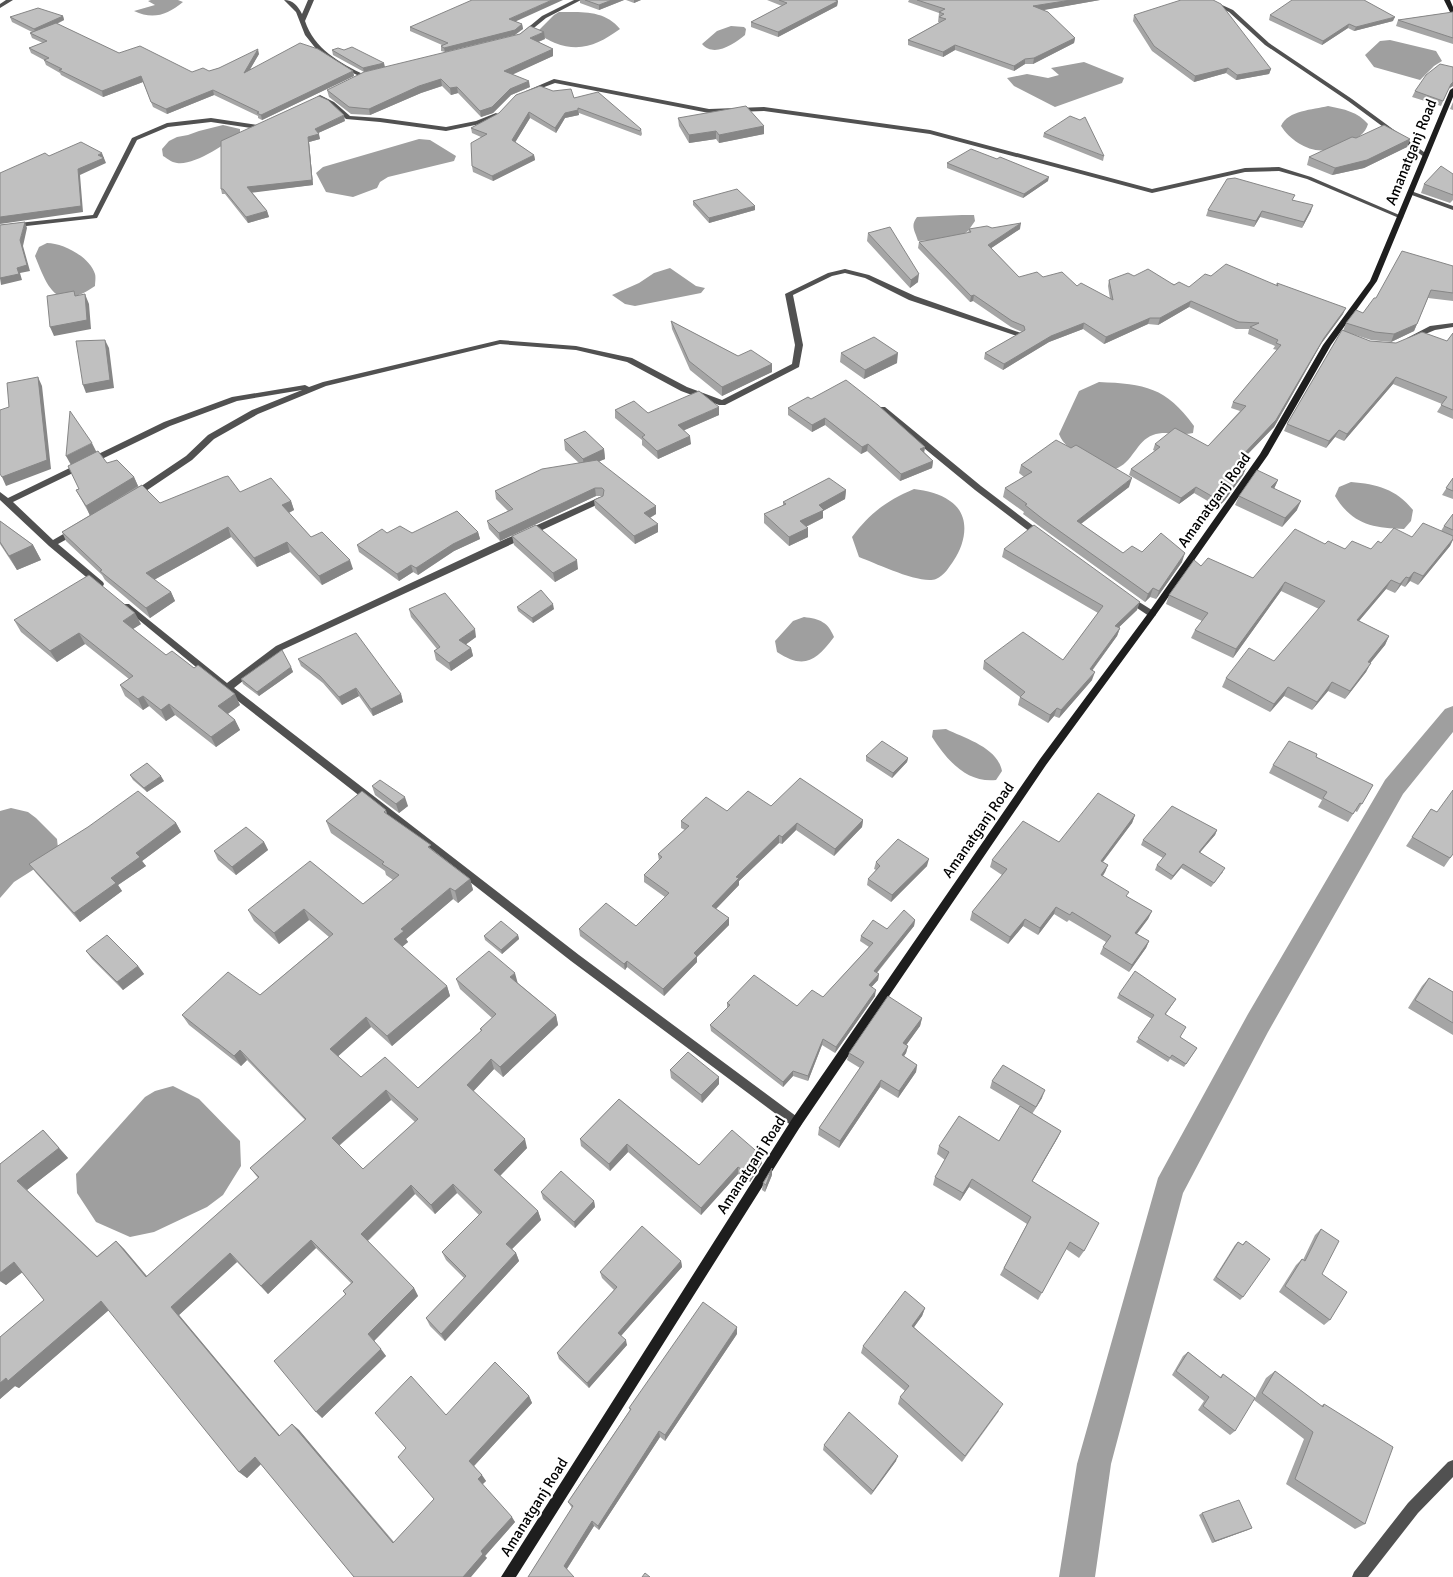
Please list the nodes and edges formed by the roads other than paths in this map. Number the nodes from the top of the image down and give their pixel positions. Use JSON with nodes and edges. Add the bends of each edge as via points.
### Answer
{"nodes":[{"id":1,"x":10,"y":0,"type":"edge"},
{"id":2,"x":286,"y":0,"type":"edge"},
{"id":3,"x":311,"y":0,"type":"edge"},
{"id":4,"x":578,"y":0,"type":"edge"},
{"id":5,"x":1207,"y":0,"type":"edge"},
{"id":6,"x":1447,"y":0,"type":"edge"},
{"id":7,"x":0,"y":6,"type":"edge"},
{"id":8,"x":1453,"y":12,"type":"edge"},
{"id":9,"x":302,"y":21,"type":"junction"},
{"id":10,"x":518,"y":38,"type":"edge"},
{"id":11,"x":372,"y":74,"type":"edge"},
{"id":12,"x":363,"y":76,"type":"junction"},
{"id":13,"x":354,"y":80,"type":"edge"},
{"id":14,"x":1453,"y":90,"type":"edge"},
{"id":15,"x":328,"y":93,"type":"edge"},
{"id":16,"x":522,"y":94,"type":"edge"},
{"id":17,"x":320,"y":97,"type":"junction"},
{"id":18,"x":311,"y":101,"type":"edge"},
{"id":19,"x":502,"y":110,"type":"edge"},
{"id":20,"x":266,"y":123,"type":"edge"},
{"id":21,"x":1426,"y":156,"type":"junction"},
{"id":22,"x":1410,"y":193,"type":"junction"},
{"id":23,"x":1453,"y":208,"type":"edge"},
{"id":24,"x":1401,"y":217,"type":"junction"},
{"id":25,"x":0,"y":227,"type":"edge"},
{"id":26,"x":1453,"y":325,"type":"edge"},
{"id":27,"x":1017,"y":333,"type":"edge"},
{"id":28,"x":1404,"y":341,"type":"edge"},
{"id":29,"x":323,"y":384,"type":"junction"},
{"id":30,"x":878,"y":406,"type":"edge"},
{"id":31,"x":4,"y":498,"type":"edge"},
{"id":32,"x":129,"y":499,"type":"edge"},
{"id":33,"x":600,"y":500,"type":"edge"},
{"id":34,"x":86,"y":524,"type":"edge"},
{"id":35,"x":1045,"y":539,"type":"edge"},
{"id":36,"x":52,"y":544,"type":"junction"},
{"id":37,"x":105,"y":588,"type":"edge"},
{"id":38,"x":1121,"y":593,"type":"edge"},
{"id":39,"x":120,"y":601,"type":"edge"},
{"id":40,"x":1152,"y":614,"type":"junction"},
{"id":41,"x":226,"y":688,"type":"junction"},
{"id":42,"x":796,"y":1123,"type":"junction"},
{"id":43,"x":1453,"y":1467,"type":"edge"},
{"id":44,"x":508,"y":1577,"type":"edge"},
{"id":45,"x":1358,"y":1577,"type":"edge"}],
"edges":[{"from":1,"to":7,"type":"street"},
{"from":2,"to":9,"type":"street","via":[[298,8]]},
{"from":3,"to":9,"type":"street"},
{"from":4,"to":10,"type":"street","via":[[544,17]]},
{"from":5,"to":21,"type":"street","via":[[1231,11],[1267,44]]},
{"from":6,"to":8,"type":"main road"},
{"from":9,"to":12,"type":"street","via":[[308,35],[331,59]]},
{"from":11,"to":12,"type":"street"},
{"from":12,"to":13,"type":"street"},
{"from":14,"to":21,"type":"main road","name":"Amanatganj Road"},
{"from":15,"to":17,"type":"street"},
{"from":16,"to":24,"type":"street","via":[[554,81],[709,111],[764,110],[930,132],[1152,191],[1245,170],[1279,169]]},
{"from":17,"to":18,"type":"street"},
{"from":17,"to":19,"type":"street","via":[[348,118],[446,129],[478,123]]},
{"from":20,"to":25,"type":"street","via":[[258,127],[212,120],[167,124],[134,139],[95,217]]},
{"from":21,"to":22,"type":"main road","name":"Amanatganj Road"},
{"from":22,"to":23,"type":"street"},
{"from":22,"to":24,"type":"main road","name":"Amanatganj Road"},
{"from":24,"to":40,"type":"main road","name":"Amanatganj Road","via":[[1373,281],[1341,334],[1327,345],[1264,455]]},
{"from":26,"to":28,"type":"street","via":[[1433,328]]},
{"from":27,"to":29,"type":"street","via":[[912,298],[868,276],[845,271],[830,274],[789,294],[799,345],[796,365],[722,403],[684,389],[630,360],[576,348],[500,342]]},
{"from":29,"to":31,"type":"street","via":[[235,399],[167,424]]},
{"from":29,"to":32,"type":"street","via":[[255,412],[211,437],[189,458]]},
{"from":30,"to":35,"type":"street"},
{"from":31,"to":36,"type":"street"},
{"from":33,"to":41,"type":"street","via":[[279,648]]},
{"from":34,"to":36,"type":"street"},
{"from":36,"to":37,"type":"street"},
{"from":38,"to":40,"type":"street"},
{"from":39,"to":41,"type":"street"},
{"from":40,"to":42,"type":"main road","name":"Amanatganj Road","via":[[1042,762]]},
{"from":41,"to":42,"type":"street","via":[[567,952]]},
{"from":42,"to":44,"type":"main road","name":"Amanatganj Road"},
{"from":43,"to":45,"type":"street","via":[[1413,1508]]}]}
